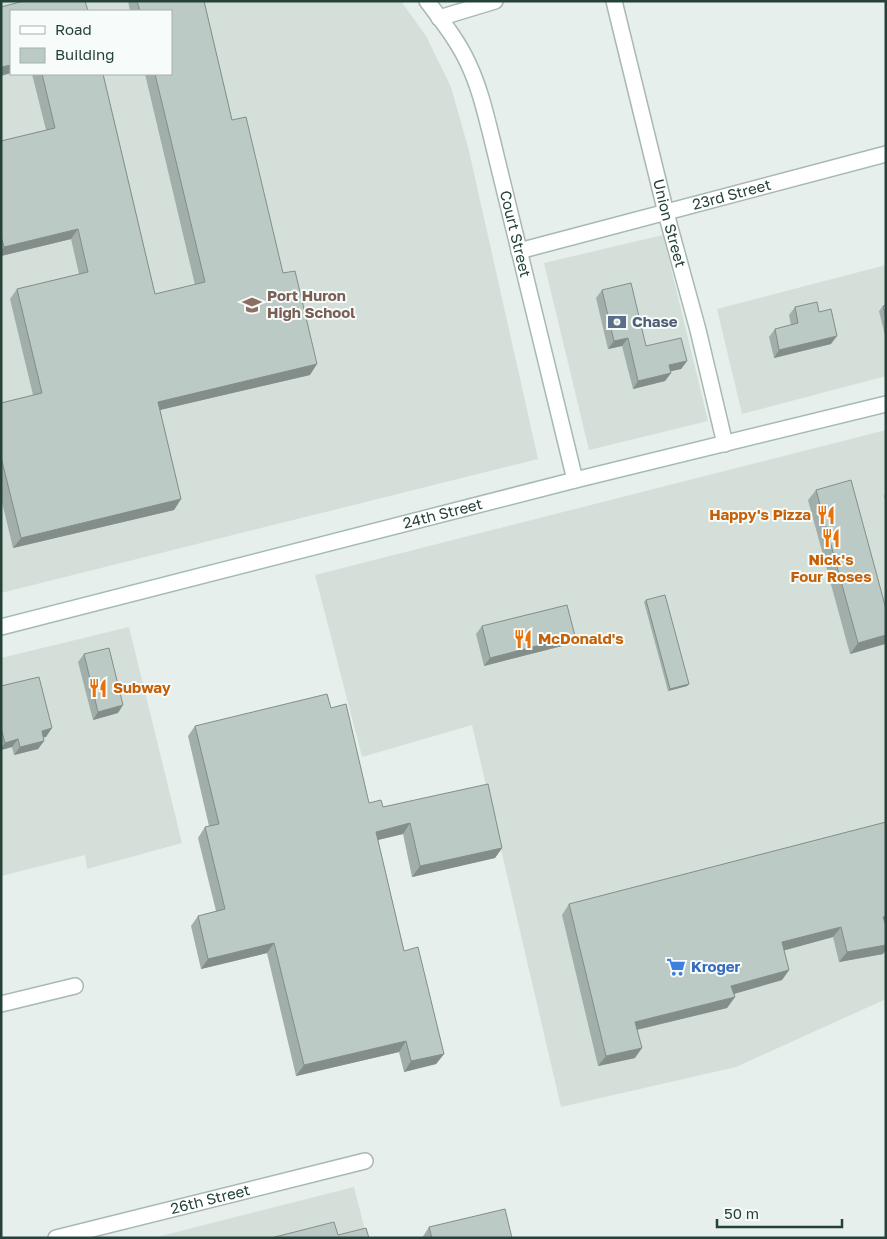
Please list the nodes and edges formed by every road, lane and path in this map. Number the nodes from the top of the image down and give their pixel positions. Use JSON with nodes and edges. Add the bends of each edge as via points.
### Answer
{"nodes":[{"id":1,"x":426,"y":1,"type":"edge"},
{"id":2,"x":495,"y":1,"type":"edge"},
{"id":3,"x":614,"y":1,"type":"edge"},
{"id":4,"x":440,"y":18,"type":"junction"},
{"id":5,"x":886,"y":154,"type":"edge"},
{"id":6,"x":666,"y":213,"type":"junction"},
{"id":7,"x":519,"y":251,"type":"junction"},
{"id":8,"x":886,"y":404,"type":"edge"},
{"id":9,"x":725,"y":444,"type":"junction"},
{"id":10,"x":575,"y":480,"type":"junction"},
{"id":11,"x":1,"y":627,"type":"edge"},
{"id":12,"x":75,"y":986,"type":"dead end"},
{"id":13,"x":1,"y":1004,"type":"edge"},
{"id":14,"x":365,"y":1161,"type":"dead end"},
{"id":15,"x":56,"y":1238,"type":"edge"}],
"edges":[{"from":1,"to":4,"type":"street","name":"Court Street"},
{"from":2,"to":4,"type":"street"},
{"from":3,"to":6,"type":"street","name":"Union Street"},
{"from":4,"to":7,"type":"street","name":"Court Street","via":[[468,64],[481,99]]},
{"from":5,"to":6,"type":"street","name":"23rd Street"},
{"from":6,"to":7,"type":"street","name":"23rd Street"},
{"from":6,"to":9,"type":"street","name":"Union Street"},
{"from":7,"to":10,"type":"street","name":"Court Street"},
{"from":8,"to":9,"type":"street","name":"24th Street"},
{"from":9,"to":10,"type":"street","name":"24th Street"},
{"from":10,"to":11,"type":"street","name":"24th Street"},
{"from":12,"to":13,"type":"street"},
{"from":14,"to":15,"type":"street","name":"26th Street"}]}
